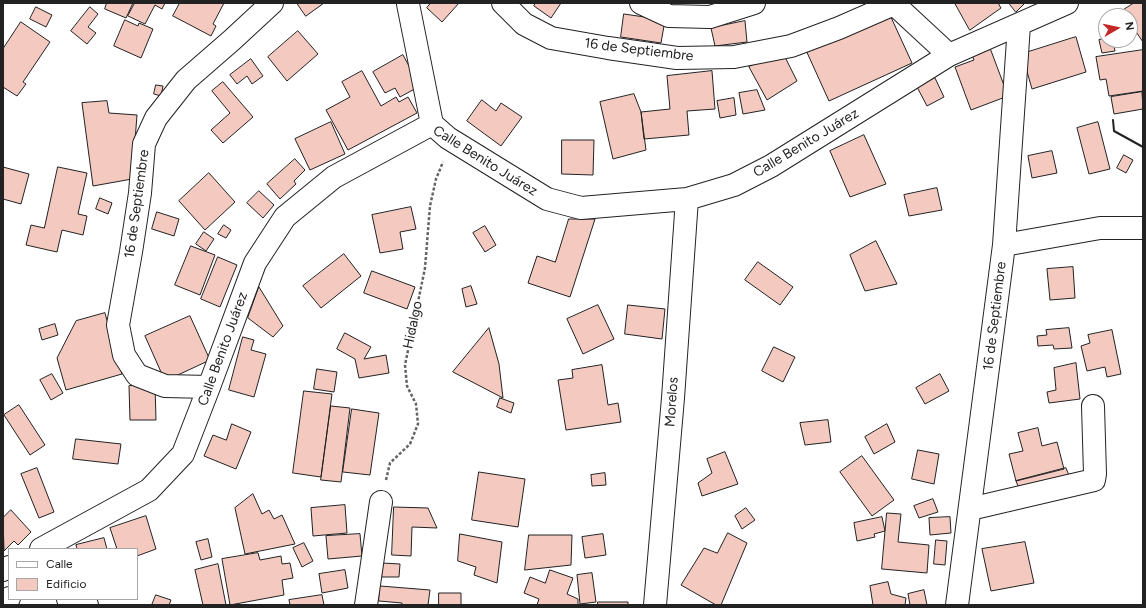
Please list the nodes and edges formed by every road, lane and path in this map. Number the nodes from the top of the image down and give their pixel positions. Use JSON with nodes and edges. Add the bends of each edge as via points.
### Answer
{"nodes":[{"id":1,"x":272,"y":3,"type":"edge"},
{"id":2,"x":503,"y":3,"type":"edge"},
{"id":3,"x":641,"y":3,"type":"edge"},
{"id":4,"x":754,"y":3,"type":"edge"},
{"id":5,"x":894,"y":3,"type":"edge"},
{"id":6,"x":1067,"y":3,"type":"edge"},
{"id":7,"x":408,"y":4,"type":"edge"},
{"id":8,"x":1019,"y":25,"type":"junction"},
{"id":9,"x":949,"y":55,"type":"junction"},
{"id":10,"x":432,"y":124,"type":"junction"},
{"id":11,"x":448,"y":138,"type":"junction"},
{"id":12,"x":687,"y":199,"type":"junction"},
{"id":13,"x":1143,"y":228,"type":"edge"},
{"id":14,"x":1004,"y":245,"type":"junction"},
{"id":15,"x":209,"y":387,"type":"junction"},
{"id":16,"x":1093,"y":406,"type":"dead end"},
{"id":17,"x":380,"y":502,"type":"joint"},
{"id":18,"x":970,"y":509,"type":"junction"},
{"id":19,"x":43,"y":548,"type":"edge"},
{"id":20,"x":71,"y":600,"type":"edge"},
{"id":21,"x":87,"y":605,"type":"edge"},
{"id":22,"x":366,"y":605,"type":"edge"},
{"id":23,"x":656,"y":605,"type":"edge"},
{"id":24,"x":957,"y":605,"type":"edge"}],
"edges":[{"from":1,"to":15,"type":"street","name":"16 de Septiembre","via":[[186,80],[156,118],[144,144],[140,193],[118,325],[124,355],[137,376],[165,386]]},
{"from":2,"to":5,"type":"street","name":"16 de Septiembre","via":[[524,24],[551,38],[677,58],[734,57],[791,46]]},
{"from":3,"to":4,"type":"street","via":[[669,16],[710,18]]},
{"from":5,"to":9,"type":"street","name":"16 de Septiembre"},
{"from":6,"to":8,"type":"street","name":"Calle Benito Juárez"},
{"from":7,"to":10,"type":"street"},
{"from":8,"to":9,"type":"street","name":"Calle Benito Juárez"},
{"from":8,"to":14,"type":"street","name":"16 de Septiembre"},
{"from":9,"to":12,"type":"street","name":"Calle Benito Juárez","via":[[771,166],[734,185]]},
{"from":10,"to":11,"type":"street","name":"Calle Benito Juárez"},
{"from":10,"to":15,"type":"street","name":"Calle Benito Juárez","via":[[334,177],[285,217],[255,263]]},
{"from":11,"to":12,"type":"street","name":"Calle Benito Juárez","via":[[547,199],[581,208]]},
{"from":11,"to":17,"type":"path","name":"Hidalgo","via":[[430,206],[425,268],[405,365],[407,386],[416,404],[418,424],[410,444],[390,463]]},
{"from":12,"to":23,"type":"street","name":"Morelos"},
{"from":13,"to":14,"type":"street","via":[[1100,228]]},
{"from":14,"to":18,"type":"street","name":"16 de Septiembre"},
{"from":15,"to":19,"type":"street","name":"Calle Benito Juárez","via":[[183,454],[150,490]]},
{"from":16,"to":18,"type":"street","via":[[1094,480]]},
{"from":17,"to":22,"type":"street"},
{"from":18,"to":24,"type":"street","name":"16 de Septiembre"},
{"from":20,"to":21,"type":"street"}]}
